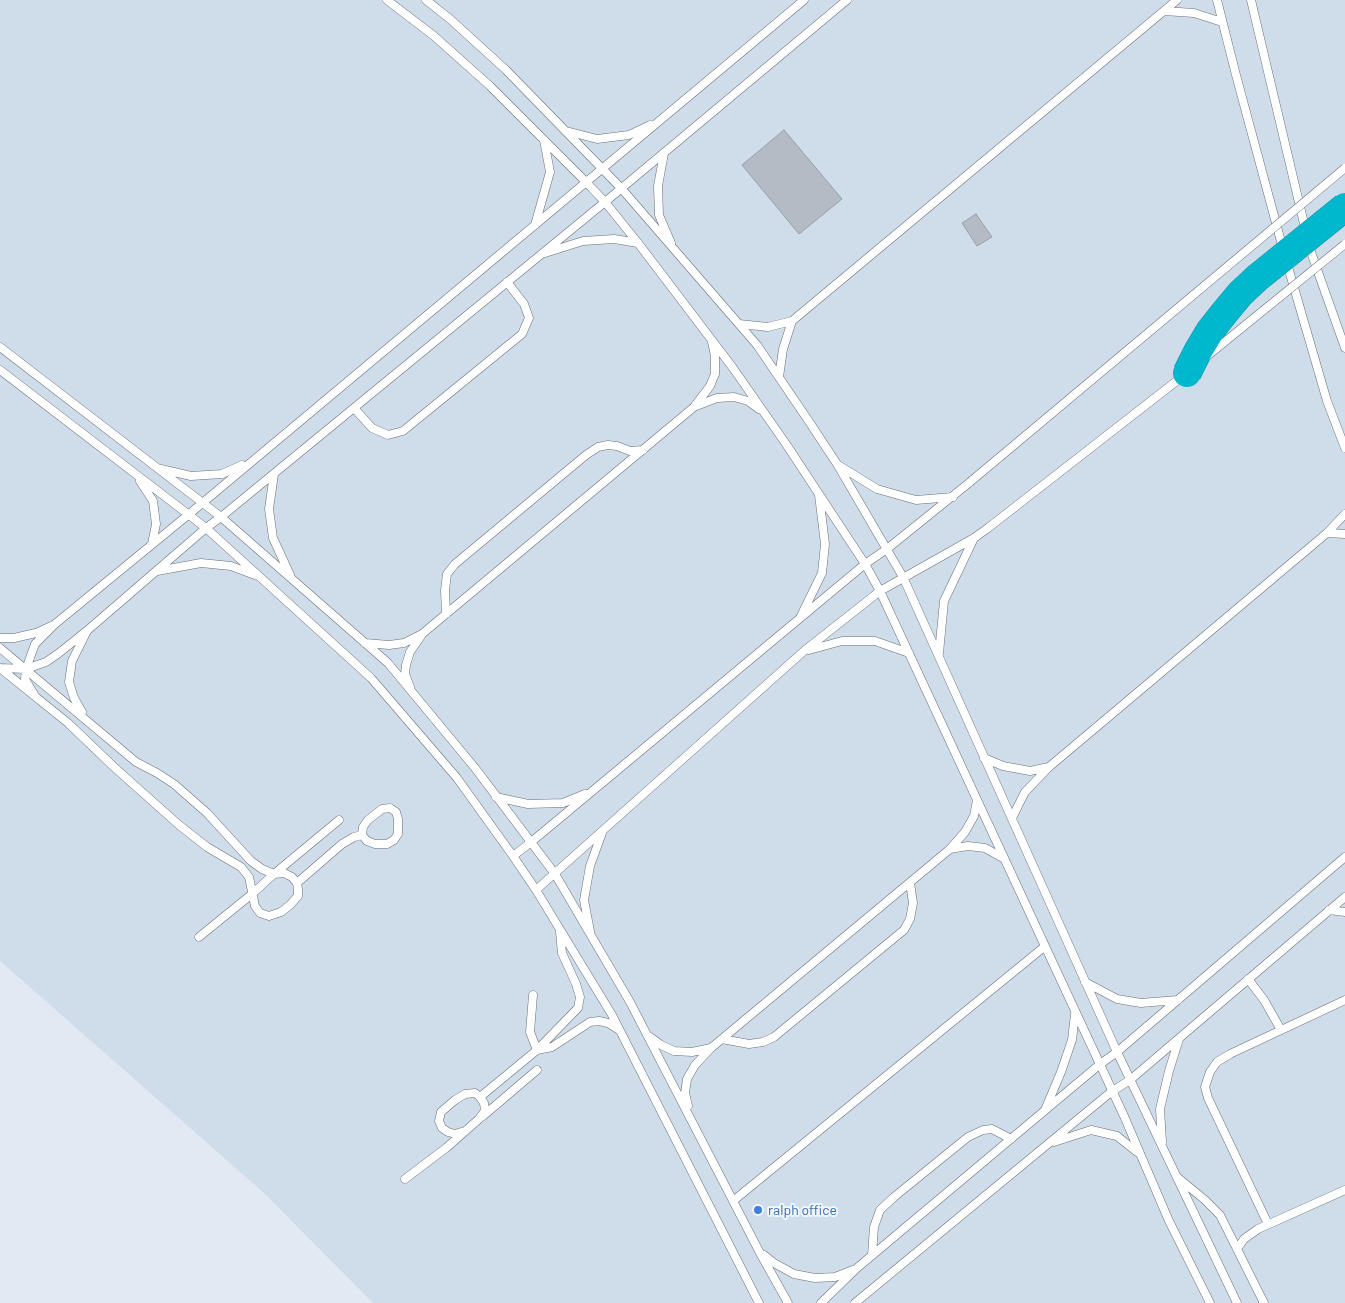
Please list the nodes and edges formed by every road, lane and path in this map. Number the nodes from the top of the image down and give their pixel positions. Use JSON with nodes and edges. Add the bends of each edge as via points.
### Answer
{"nodes":[{"id":1,"x":387,"y":0,"type":"edge"},
{"id":2,"x":426,"y":0,"type":"edge"},
{"id":3,"x":804,"y":0,"type":"edge"},
{"id":4,"x":847,"y":0,"type":"edge"},
{"id":5,"x":1177,"y":0,"type":"edge"},
{"id":6,"x":1217,"y":0,"type":"edge"},
{"id":7,"x":1250,"y":0,"type":"edge"},
{"id":8,"x":1164,"y":11,"type":"junction"},
{"id":9,"x":1222,"y":22,"type":"junction"},
{"id":10,"x":661,"y":120,"type":"junction"},
{"id":11,"x":565,"y":130,"type":"junction"},
{"id":12,"x":544,"y":140,"type":"junction"},
{"id":13,"x":664,"y":153,"type":"junction"},
{"id":14,"x":602,"y":168,"type":"junction"},
{"id":15,"x":1345,"y":168,"type":"edge"},
{"id":16,"x":586,"y":182,"type":"junction"},
{"id":17,"x":621,"y":188,"type":"junction"},
{"id":18,"x":605,"y":202,"type":"junction"},
{"id":19,"x":1345,"y":206,"type":"edge"},
{"id":20,"x":534,"y":225,"type":"junction"},
{"id":21,"x":638,"y":243,"type":"junction"},
{"id":22,"x":1345,"y":244,"type":"edge"},
{"id":23,"x":674,"y":250,"type":"junction"},
{"id":24,"x":540,"y":255,"type":"junction"},
{"id":25,"x":507,"y":282,"type":"junction"},
{"id":26,"x":792,"y":321,"type":"junction"},
{"id":27,"x":739,"y":324,"type":"junction"},
{"id":28,"x":711,"y":338,"type":"junction"},
{"id":29,"x":0,"y":347,"type":"edge"},
{"id":30,"x":1345,"y":348,"type":"edge"},
{"id":31,"x":0,"y":370,"type":"edge"},
{"id":32,"x":1187,"y":373,"type":"junction"},
{"id":33,"x":779,"y":377,"type":"junction"},
{"id":34,"x":694,"y":407,"type":"junction"},
{"id":35,"x":354,"y":408,"type":"junction"},
{"id":36,"x":765,"y":413,"type":"junction"},
{"id":37,"x":1345,"y":448,"type":"edge"},
{"id":38,"x":643,"y":450,"type":"junction"},
{"id":39,"x":251,"y":462,"type":"junction"},
{"id":40,"x":837,"y":464,"type":"junction"},
{"id":41,"x":158,"y":468,"type":"junction"},
{"id":42,"x":274,"y":474,"type":"junction"},
{"id":43,"x":137,"y":475,"type":"junction"},
{"id":44,"x":818,"y":493,"type":"junction"},
{"id":45,"x":953,"y":497,"type":"junction"},
{"id":46,"x":202,"y":502,"type":"junction"},
{"id":47,"x":188,"y":514,"type":"junction"},
{"id":48,"x":1345,"y":514,"type":"edge"},
{"id":49,"x":221,"y":517,"type":"junction"},
{"id":50,"x":206,"y":528,"type":"junction"},
{"id":51,"x":1327,"y":533,"type":"junction"},
{"id":52,"x":1345,"y":534,"type":"edge"},
{"id":53,"x":974,"y":538,"type":"junction"},
{"id":54,"x":152,"y":544,"type":"junction"},
{"id":55,"x":887,"y":549,"type":"junction"},
{"id":56,"x":865,"y":564,"type":"junction"},
{"id":57,"x":155,"y":571,"type":"junction"},
{"id":58,"x":260,"y":577,"type":"junction"},
{"id":59,"x":903,"y":577,"type":"junction"},
{"id":60,"x":292,"y":579,"type":"junction"},
{"id":61,"x":880,"y":591,"type":"junction"},
{"id":62,"x":446,"y":614,"type":"junction"},
{"id":63,"x":800,"y":618,"type":"junction"},
{"id":64,"x":55,"y":624,"type":"junction"},
{"id":65,"x":89,"y":629,"type":"junction"},
{"id":66,"x":422,"y":634,"type":"junction"},
{"id":67,"x":0,"y":638,"type":"edge"},
{"id":68,"x":365,"y":643,"type":"junction"},
{"id":69,"x":0,"y":648,"type":"edge"},
{"id":70,"x":804,"y":652,"type":"junction"},
{"id":71,"x":909,"y":654,"type":"junction"},
{"id":72,"x":938,"y":655,"type":"junction"},
{"id":73,"x":0,"y":668,"type":"edge"},
{"id":74,"x":26,"y":669,"type":"junction"},
{"id":75,"x":413,"y":694,"type":"junction"},
{"id":76,"x":35,"y":696,"type":"junction"},
{"id":77,"x":86,"y":718,"type":"junction"},
{"id":78,"x":984,"y":758,"type":"junction"},
{"id":79,"x":1049,"y":767,"type":"junction"},
{"id":80,"x":591,"y":792,"type":"junction"},
{"id":81,"x":496,"y":796,"type":"junction"},
{"id":82,"x":976,"y":800,"type":"junction"},
{"id":83,"x":1012,"y":818,"type":"junction"},
{"id":84,"x":339,"y":820,"type":"dead end"},
{"id":85,"x":602,"y":832,"type":"junction"},
{"id":86,"x":362,"y":835,"type":"junction"},
{"id":87,"x":530,"y":842,"type":"junction"},
{"id":88,"x":950,"y":849,"type":"junction"},
{"id":89,"x":513,"y":856,"type":"junction"},
{"id":90,"x":1345,"y":857,"type":"edge"},
{"id":91,"x":1004,"y":858,"type":"junction"},
{"id":92,"x":274,"y":874,"type":"junction"},
{"id":93,"x":554,"y":874,"type":"junction"},
{"id":94,"x":297,"y":883,"type":"junction"},
{"id":95,"x":910,"y":883,"type":"junction"},
{"id":96,"x":536,"y":890,"type":"junction"},
{"id":97,"x":252,"y":894,"type":"junction"},
{"id":98,"x":1345,"y":897,"type":"edge"},
{"id":99,"x":1329,"y":910,"type":"junction"},
{"id":100,"x":1345,"y":912,"type":"edge"},
{"id":101,"x":560,"y":930,"type":"junction"},
{"id":102,"x":199,"y":937,"type":"dead end"},
{"id":103,"x":592,"y":937,"type":"junction"},
{"id":104,"x":1044,"y":947,"type":"junction"},
{"id":105,"x":1248,"y":979,"type":"junction"},
{"id":106,"x":1085,"y":982,"type":"junction"},
{"id":107,"x":533,"y":994,"type":"dead end"},
{"id":108,"x":1178,"y":1000,"type":"junction"},
{"id":109,"x":1345,"y":1000,"type":"edge"},
{"id":110,"x":1076,"y":1014,"type":"junction"},
{"id":111,"x":1281,"y":1030,"type":"junction"},
{"id":112,"x":620,"y":1031,"type":"junction"},
{"id":113,"x":647,"y":1034,"type":"junction"},
{"id":114,"x":1179,"y":1038,"type":"junction"},
{"id":115,"x":722,"y":1039,"type":"junction"},
{"id":116,"x":711,"y":1048,"type":"junction"},
{"id":117,"x":537,"y":1050,"type":"junction"},
{"id":118,"x":1117,"y":1052,"type":"junction"},
{"id":119,"x":1099,"y":1065,"type":"junction"},
{"id":120,"x":537,"y":1070,"type":"dead end"},
{"id":121,"x":1130,"y":1080,"type":"junction"},
{"id":122,"x":1112,"y":1092,"type":"junction"},
{"id":123,"x":480,"y":1096,"type":"junction"},
{"id":124,"x":1044,"y":1111,"type":"junction"},
{"id":125,"x":690,"y":1116,"type":"junction"},
{"id":126,"x":480,"y":1119,"type":"junction"},
{"id":127,"x":465,"y":1131,"type":"junction"},
{"id":128,"x":1011,"y":1139,"type":"junction"},
{"id":129,"x":1050,"y":1143,"type":"junction"},
{"id":130,"x":1162,"y":1147,"type":"junction"},
{"id":131,"x":1139,"y":1153,"type":"junction"},
{"id":132,"x":1176,"y":1176,"type":"junction"},
{"id":133,"x":405,"y":1179,"type":"dead end"},
{"id":134,"x":1345,"y":1190,"type":"edge"},
{"id":135,"x":733,"y":1201,"type":"junction"},
{"id":136,"x":1268,"y":1224,"type":"junction"},
{"id":137,"x":1237,"y":1249,"type":"junction"},
{"id":138,"x":760,"y":1253,"type":"junction"},
{"id":139,"x":872,"y":1255,"type":"junction"},
{"id":140,"x":857,"y":1268,"type":"junction"},
{"id":141,"x":872,"y":1290,"type":"junction"},
{"id":142,"x":759,"y":1301,"type":"edge"},
{"id":143,"x":788,"y":1303,"type":"edge"},
{"id":144,"x":820,"y":1303,"type":"edge"},
{"id":145,"x":856,"y":1303,"type":"edge"},
{"id":146,"x":863,"y":1303,"type":"edge"},
{"id":147,"x":1210,"y":1303,"type":"edge"},
{"id":148,"x":1238,"y":1303,"type":"edge"},
{"id":149,"x":1264,"y":1303,"type":"edge"}],
"edges":[{"from":1,"to":12,"type":"lane","via":[[434,36]]},
{"from":2,"to":11,"type":"lane","via":[[506,70]]},
{"from":3,"to":10,"type":"lane"},
{"from":4,"to":13,"type":"lane"},
{"from":5,"to":8,"type":"lane"},
{"from":6,"to":9,"type":"lane"},
{"from":7,"to":30,"type":"lane","via":[[1312,255]]},
{"from":8,"to":9,"type":"lane","via":[[1194,13]]},
{"from":8,"to":26,"type":"lane"},
{"from":9,"to":37,"type":"lane","via":[[1327,401]]},
{"from":10,"to":11,"type":"lane","via":[[629,135],[597,139]]},
{"from":10,"to":14,"type":"lane"},
{"from":11,"to":14,"type":"lane"},
{"from":12,"to":16,"type":"lane"},
{"from":12,"to":20,"type":"lane","via":[[550,172]]},
{"from":13,"to":17,"type":"lane"},
{"from":13,"to":23,"type":"lane","via":[[658,186],[659,214]]},
{"from":14,"to":16,"type":"lane"},
{"from":14,"to":17,"type":"lane"},
{"from":15,"to":45,"type":"lane","bridge":true},
{"from":16,"to":18,"type":"lane"},
{"from":16,"to":20,"type":"lane"},
{"from":17,"to":18,"type":"lane"},
{"from":17,"to":23,"type":"lane"},
{"from":18,"to":21,"type":"lane"},
{"from":18,"to":24,"type":"lane"},
{"from":19,"to":32,"type":"highway","bridge":true,"via":[[1240,294],[1210,331]]},
{"from":20,"to":39,"type":"lane"},
{"from":21,"to":24,"type":"lane","via":[[614,238],[583,241]]},
{"from":21,"to":28,"type":"lane"},
{"from":22,"to":32,"type":"lane","bridge":true},
{"from":23,"to":27,"type":"lane"},
{"from":24,"to":25,"type":"lane"},
{"from":25,"to":35,"type":"lane"},
{"from":25,"to":35,"type":"lane","via":[[524,304],[529,318],[522,334],[404,431],[388,435],[372,428]]},
{"from":26,"to":27,"type":"lane","via":[[768,327]]},
{"from":26,"to":33,"type":"lane"},
{"from":27,"to":33,"type":"lane"},
{"from":28,"to":34,"type":"lane","via":[[715,374]]},
{"from":28,"to":36,"type":"lane"},
{"from":29,"to":41,"type":"lane"},
{"from":31,"to":43,"type":"lane"},
{"from":32,"to":53,"type":"lane","bridge":true},
{"from":33,"to":40,"type":"lane"},
{"from":34,"to":36,"type":"lane","via":[[717,398],[734,397],[748,401]]},
{"from":34,"to":38,"type":"lane"},
{"from":35,"to":42,"type":"lane"},
{"from":36,"to":44,"type":"lane"},
{"from":38,"to":62,"type":"lane"},
{"from":38,"to":62,"type":"lane","via":[[630,451],[608,445],[598,447],[454,564],[447,574]]},
{"from":39,"to":41,"type":"lane","via":[[222,474],[190,476]]},
{"from":39,"to":46,"type":"lane"},
{"from":40,"to":45,"type":"lane","via":[[877,489],[916,500]]},
{"from":40,"to":55,"type":"lane"},
{"from":41,"to":46,"type":"lane"},
{"from":42,"to":49,"type":"lane"},
{"from":42,"to":60,"type":"lane","via":[[269,509],[273,538]]},
{"from":43,"to":47,"type":"lane"},
{"from":43,"to":54,"type":"lane","via":[[153,502],[156,524]]},
{"from":44,"to":56,"type":"lane"},
{"from":44,"to":63,"type":"lane","via":[[825,544],[822,573]]},
{"from":45,"to":55,"type":"lane"},
{"from":46,"to":47,"type":"lane"},
{"from":46,"to":49,"type":"lane"},
{"from":47,"to":50,"type":"lane"},
{"from":47,"to":54,"type":"lane"},
{"from":48,"to":51,"type":"lane"},
{"from":49,"to":50,"type":"lane"},
{"from":49,"to":60,"type":"lane"},
{"from":50,"to":57,"type":"lane"},
{"from":50,"to":58,"type":"lane"},
{"from":51,"to":52,"type":"lane"},
{"from":51,"to":79,"type":"lane"},
{"from":53,"to":59,"type":"lane"},
{"from":53,"to":72,"type":"lane","via":[[944,601]]},
{"from":54,"to":64,"type":"lane"},
{"from":55,"to":56,"type":"lane"},
{"from":55,"to":59,"type":"lane"},
{"from":56,"to":61,"type":"lane"},
{"from":56,"to":63,"type":"lane"},
{"from":57,"to":58,"type":"lane","via":[[201,563],[231,566]]},
{"from":57,"to":65,"type":"lane"},
{"from":58,"to":89,"type":"lane","via":[[371,678],[458,778]]},
{"from":59,"to":61,"type":"lane"},
{"from":59,"to":72,"type":"lane"},
{"from":60,"to":68,"type":"lane"},
{"from":61,"to":70,"type":"lane"},
{"from":61,"to":71,"type":"lane"},
{"from":62,"to":66,"type":"lane"},
{"from":63,"to":80,"type":"lane"},
{"from":64,"to":67,"type":"lane","via":[[36,633]]},
{"from":64,"to":74,"type":"lane","via":[[35,644]]},
{"from":65,"to":74,"type":"lane","via":[[46,662]]},
{"from":65,"to":77,"type":"lane","via":[[72,661],[69,682]]},
{"from":66,"to":68,"type":"lane","via":[[404,644]]},
{"from":66,"to":75,"type":"lane","via":[[406,665],[405,674]]},
{"from":68,"to":75,"type":"lane","via":[[388,663]]},
{"from":69,"to":74,"type":"lane"},
{"from":70,"to":71,"type":"lane","via":[[842,641],[875,640]]},
{"from":70,"to":85,"type":"lane"},
{"from":71,"to":82,"type":"lane"},
{"from":72,"to":78,"type":"lane"},
{"from":73,"to":74,"type":"lane"},
{"from":73,"to":76,"type":"lane"},
{"from":74,"to":76,"type":"lane","via":[[25,679]]},
{"from":74,"to":77,"type":"lane"},
{"from":75,"to":81,"type":"lane"},
{"from":76,"to":97,"type":"lane","via":[[179,825],[207,847],[241,867],[249,877]]},
{"from":77,"to":92,"type":"lane","via":[[136,762],[174,784],[227,832],[251,860]]},
{"from":78,"to":79,"type":"lane","via":[[1003,766],[1030,771]]},
{"from":78,"to":83,"type":"lane"},
{"from":79,"to":83,"type":"lane","via":[[1025,792]]},
{"from":80,"to":81,"type":"lane","via":[[563,803],[528,804]]},
{"from":80,"to":87,"type":"lane"},
{"from":81,"to":87,"type":"lane"},
{"from":82,"to":88,"type":"lane","via":[[974,816]]},
{"from":82,"to":91,"type":"lane"},
{"from":83,"to":106,"type":"lane"},
{"from":84,"to":92,"type":"lane"},
{"from":85,"to":93,"type":"lane"},
{"from":85,"to":103,"type":"lane","via":[[590,866],[584,900]]},
{"from":86,"to":86,"type":"lane","via":[[366,842],[375,844],[388,844],[394,840],[398,834],[396,812],[390,808],[382,809],[368,820]]},
{"from":86,"to":94,"type":"lane","via":[[342,844]]},
{"from":87,"to":89,"type":"lane"},
{"from":87,"to":93,"type":"lane"},
{"from":88,"to":91,"type":"lane","via":[[985,848]]},
{"from":88,"to":95,"type":"lane"},
{"from":89,"to":96,"type":"lane"},
{"from":90,"to":108,"type":"lane"},
{"from":91,"to":104,"type":"lane"},
{"from":92,"to":94,"type":"lane","via":[[284,873]]},
{"from":92,"to":97,"type":"lane"},
{"from":93,"to":96,"type":"lane"},
{"from":93,"to":103,"type":"lane"},
{"from":94,"to":97,"type":"lane","via":[[298,896],[281,912],[269,916],[260,913]]},
{"from":95,"to":115,"type":"lane"},
{"from":95,"to":115,"type":"lane","via":[[913,903],[904,930],[774,1037],[749,1044]]},
{"from":96,"to":101,"type":"lane"},
{"from":97,"to":102,"type":"lane"},
{"from":98,"to":99,"type":"lane"},
{"from":99,"to":100,"type":"lane"},
{"from":99,"to":105,"type":"lane"},
{"from":101,"to":112,"type":"lane"},
{"from":101,"to":117,"type":"lane","via":[[562,953],[580,997],[578,1008]]},
{"from":103,"to":113,"type":"lane"},
{"from":104,"to":110,"type":"lane"},
{"from":104,"to":135,"type":"lane"},
{"from":105,"to":111,"type":"lane"},
{"from":105,"to":114,"type":"lane"},
{"from":106,"to":108,"type":"lane","via":[[1117,999],[1141,1003]]},
{"from":106,"to":118,"type":"lane"},
{"from":107,"to":117,"type":"lane","via":[[530,1032]]},
{"from":108,"to":118,"type":"lane"},
{"from":109,"to":111,"type":"lane"},
{"from":110,"to":119,"type":"lane"},
{"from":110,"to":124,"type":"lane","via":[[1072,1040]]},
{"from":111,"to":136,"type":"lane","via":[[1218,1062],[1205,1087]]},
{"from":112,"to":117,"type":"lane","via":[[608,1023],[590,1022],[552,1047]]},
{"from":112,"to":142,"type":"lane"},
{"from":113,"to":116,"type":"lane","via":[[674,1051]]},
{"from":113,"to":125,"type":"lane"},
{"from":114,"to":121,"type":"lane"},
{"from":114,"to":130,"type":"lane","via":[[1160,1109]]},
{"from":115,"to":116,"type":"lane"},
{"from":116,"to":125,"type":"lane","via":[[695,1064],[687,1079],[685,1093]]},
{"from":117,"to":123,"type":"lane"},
{"from":118,"to":119,"type":"lane"},
{"from":118,"to":121,"type":"lane"},
{"from":119,"to":122,"type":"lane"},
{"from":119,"to":124,"type":"lane"},
{"from":120,"to":126,"type":"lane"},
{"from":121,"to":122,"type":"lane"},
{"from":121,"to":130,"type":"lane"},
{"from":122,"to":129,"type":"lane"},
{"from":122,"to":131,"type":"lane"},
{"from":123,"to":126,"type":"lane","via":[[485,1111]]},
{"from":123,"to":127,"type":"lane","via":[[464,1094],[440,1112],[442,1128],[455,1134]]},
{"from":124,"to":128,"type":"lane"},
{"from":125,"to":135,"type":"lane"},
{"from":126,"to":127,"type":"lane"},
{"from":127,"to":133,"type":"lane"},
{"from":128,"to":139,"type":"lane"},
{"from":128,"to":139,"type":"lane","via":[[992,1129],[968,1137],[894,1197],[880,1210],[874,1227]]},
{"from":129,"to":131,"type":"lane","via":[[1090,1130],[1117,1136]]},
{"from":129,"to":141,"type":"lane"},
{"from":130,"to":132,"type":"lane"},
{"from":131,"to":147,"type":"lane","via":[[1168,1221]]},
{"from":132,"to":137,"type":"lane","via":[[1220,1215]]},
{"from":132,"to":148,"type":"lane"},
{"from":134,"to":136,"type":"lane"},
{"from":135,"to":138,"type":"lane"},
{"from":136,"to":137,"type":"lane","via":[[1244,1239]]},
{"from":137,"to":149,"type":"lane"},
{"from":138,"to":140,"type":"lane","via":[[794,1274],[815,1278],[835,1277]]},
{"from":138,"to":143,"type":"lane"},
{"from":139,"to":140,"type":"lane"},
{"from":140,"to":144,"type":"lane"},
{"from":141,"to":145,"type":"lane"},
{"from":141,"to":146,"type":"lane"}]}
